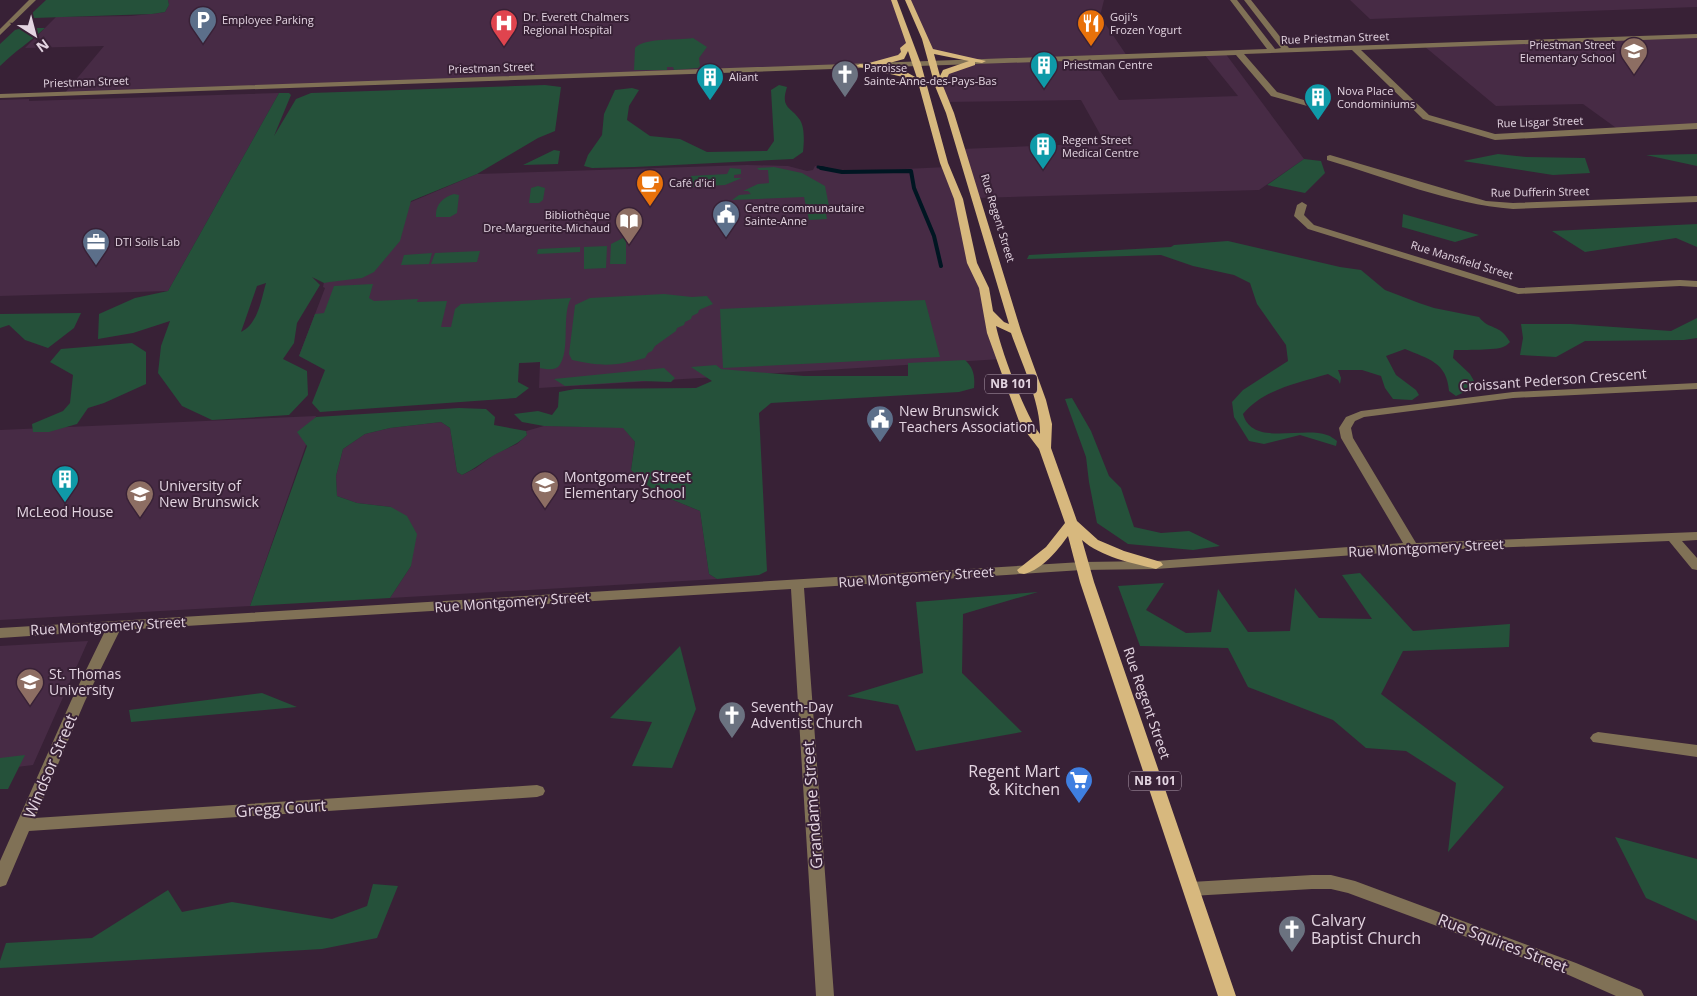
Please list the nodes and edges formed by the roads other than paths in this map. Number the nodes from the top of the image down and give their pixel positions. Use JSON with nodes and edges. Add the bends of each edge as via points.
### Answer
{"nodes":[{"id":1,"x":33,"y":0,"type":"edge"},
{"id":2,"x":894,"y":0,"type":"edge"},
{"id":3,"x":908,"y":0,"type":"edge"},
{"id":4,"x":1233,"y":0,"type":"edge"},
{"id":5,"x":1247,"y":0,"type":"edge"},
{"id":6,"x":0,"y":33,"type":"edge"},
{"id":7,"x":1697,"y":37,"type":"edge"},
{"id":8,"x":910,"y":44,"type":"junction"},
{"id":9,"x":1354,"y":48,"type":"junction"},
{"id":10,"x":929,"y":50,"type":"junction"},
{"id":11,"x":1273,"y":51,"type":"junction"},
{"id":12,"x":1287,"y":51,"type":"junction"},
{"id":13,"x":1238,"y":52,"type":"junction"},
{"id":14,"x":982,"y":61,"type":"junction"},
{"id":15,"x":917,"y":64,"type":"junction"},
{"id":16,"x":934,"y":64,"type":"junction"},
{"id":17,"x":860,"y":66,"type":"junction"},
{"id":18,"x":939,"y":84,"type":"junction"},
{"id":19,"x":923,"y":86,"type":"junction"},
{"id":20,"x":0,"y":96,"type":"edge"},
{"id":21,"x":1310,"y":105,"type":"dead end"},
{"id":22,"x":1697,"y":126,"type":"edge"},
{"id":23,"x":1330,"y":158,"type":"dead end"},
{"id":24,"x":1697,"y":199,"type":"edge"},
{"id":25,"x":960,"y":204,"type":"junction"},
{"id":26,"x":1302,"y":205,"type":"dead end"},
{"id":27,"x":983,"y":223,"type":"junction"},
{"id":28,"x":1697,"y":284,"type":"edge"},
{"id":29,"x":990,"y":313,"type":"junction"},
{"id":30,"x":1016,"y":331,"type":"junction"},
{"id":31,"x":1697,"y":386,"type":"edge"},
{"id":32,"x":1046,"y":448,"type":"junction"},
{"id":33,"x":1071,"y":523,"type":"junction"},
{"id":34,"x":1697,"y":536,"type":"edge"},
{"id":35,"x":1672,"y":538,"type":"junction"},
{"id":36,"x":1412,"y":547,"type":"junction"},
{"id":37,"x":1156,"y":564,"type":"junction"},
{"id":38,"x":1082,"y":566,"type":"junction"},
{"id":39,"x":1697,"y":566,"type":"edge"},
{"id":40,"x":1024,"y":570,"type":"junction"},
{"id":41,"x":797,"y":584,"type":"junction"},
{"id":42,"x":115,"y":626,"type":"junction"},
{"id":43,"x":0,"y":633,"type":"edge"},
{"id":44,"x":1598,"y":738,"type":"dead end"},
{"id":45,"x":1697,"y":751,"type":"edge"},
{"id":46,"x":537,"y":790,"type":"dead end"},
{"id":47,"x":26,"y":825,"type":"junction"},
{"id":48,"x":0,"y":880,"type":"edge"},
{"id":49,"x":1191,"y":889,"type":"junction"},
{"id":50,"x":825,"y":996,"type":"edge"},
{"id":51,"x":1227,"y":996,"type":"edge"},
{"id":52,"x":1635,"y":996,"type":"edge"}],
"edges":[{"from":1,"to":6,"type":"street"},
{"from":2,"to":8,"type":"main road","number":"NB 101"},
{"from":3,"to":10,"type":"main road","name":"Rue Regent Street","number":"NB 101"},
{"from":4,"to":11,"type":"street"},
{"from":5,"to":12,"type":"street"},
{"from":7,"to":9,"type":"street","name":"Rue Priestman Street"},
{"from":8,"to":15,"type":"main road","number":"NB 101"},
{"from":8,"to":17,"type":"main road","via":[[904,48],[901,57],[892,61]]},
{"from":9,"to":12,"type":"street","name":"Rue Priestman Street"},
{"from":9,"to":22,"type":"street","name":"Rue Lisgar Street","via":[[1426,117],[1495,136]]},
{"from":10,"to":14,"type":"main road","via":[[952,58]]},
{"from":10,"to":16,"type":"main road","name":"Rue Regent Street","number":"NB 101"},
{"from":11,"to":12,"type":"street","name":"Rue Priestman Street"},
{"from":11,"to":13,"type":"street","name":"Rue Priestman Street"},
{"from":13,"to":14,"type":"street","name":"Rue Priestman Street"},
{"from":13,"to":21,"type":"street","via":[[1274,94]]},
{"from":14,"to":16,"type":"street","name":"Priestman Street"},
{"from":14,"to":18,"type":"main road","via":[[950,70]]},
{"from":15,"to":16,"type":"street","name":"Priestman Street"},
{"from":15,"to":17,"type":"street","name":"Priestman Street"},
{"from":15,"to":19,"type":"main road","number":"NB 101"},
{"from":16,"to":18,"type":"main road","name":"Rue Regent Street","number":"NB 101"},
{"from":17,"to":19,"type":"main road","via":[[905,75]]},
{"from":17,"to":20,"type":"street","name":"Priestman Street"},
{"from":18,"to":27,"type":"main road","name":"Rue Regent Street","number":"NB 101"},
{"from":19,"to":25,"type":"main road","number":"NB 101","via":[[944,163]]},
{"from":23,"to":24,"type":"street","name":"Rue Dufferin Street","via":[[1486,204],[1514,206]]},
{"from":25,"to":27,"type":"main road","via":[[972,219]]},
{"from":25,"to":29,"type":"main road","number":"NB 101","via":[[975,272],[984,288]]},
{"from":26,"to":28,"type":"street","name":"Rue Mansfield Street","via":[[1299,216],[1311,227],[1518,291],[1680,282]]},
{"from":27,"to":30,"type":"main road","name":"Rue Regent Street","number":"NB 101"},
{"from":29,"to":30,"type":"main road","via":[[1000,324]]},
{"from":29,"to":32,"type":"main road","name":"Rue Regent Street","number":"NB 101","via":[[1000,359],[1026,424]]},
{"from":30,"to":32,"type":"main road","name":"Rue Regent Street","number":"NB 101","via":[[1046,424]]},
{"from":31,"to":36,"type":"street","name":"Croissant Pederson Crescent","via":[[1513,394],[1361,414],[1350,419],[1344,428],[1347,438]]},
{"from":32,"to":33,"type":"main road","name":"Rue Regent Street","number":"NB 101"},
{"from":33,"to":37,"type":"main road","via":[[1093,543]]},
{"from":33,"to":38,"type":"main road","name":"Rue Regent Street","number":"NB 101"},
{"from":33,"to":40,"type":"main road","via":[[1053,548]]},
{"from":34,"to":35,"type":"street","name":"Rue Montgomery Street"},
{"from":35,"to":36,"type":"street","name":"Rue Montgomery Street"},
{"from":35,"to":39,"type":"street"},
{"from":36,"to":37,"type":"street","name":"Rue Montgomery Street"},
{"from":37,"to":38,"type":"street","name":"Rue Montgomery Street"},
{"from":38,"to":40,"type":"street","name":"Rue Montgomery Street"},
{"from":38,"to":49,"type":"main road","name":"Rue Regent Street","number":"NB 101"},
{"from":40,"to":41,"type":"street","name":"Rue Montgomery Street"},
{"from":41,"to":42,"type":"street","name":"Rue Montgomery Street"},
{"from":41,"to":50,"type":"street","name":"Grandame Street"},
{"from":42,"to":43,"type":"street","name":"Rue Montgomery Street"},
{"from":42,"to":47,"type":"street","name":"Windsor Street","via":[[78,701]]},
{"from":44,"to":45,"type":"street"},
{"from":46,"to":47,"type":"street","name":"Gregg Court"},
{"from":47,"to":48,"type":"street","name":"Windsor Street"},
{"from":49,"to":51,"type":"main road","name":"Rue Regent Street","number":"NB 101"},
{"from":49,"to":52,"type":"street","name":"Rue Squires Street","via":[[1312,882],[1349,886],[1570,968]]}]}
